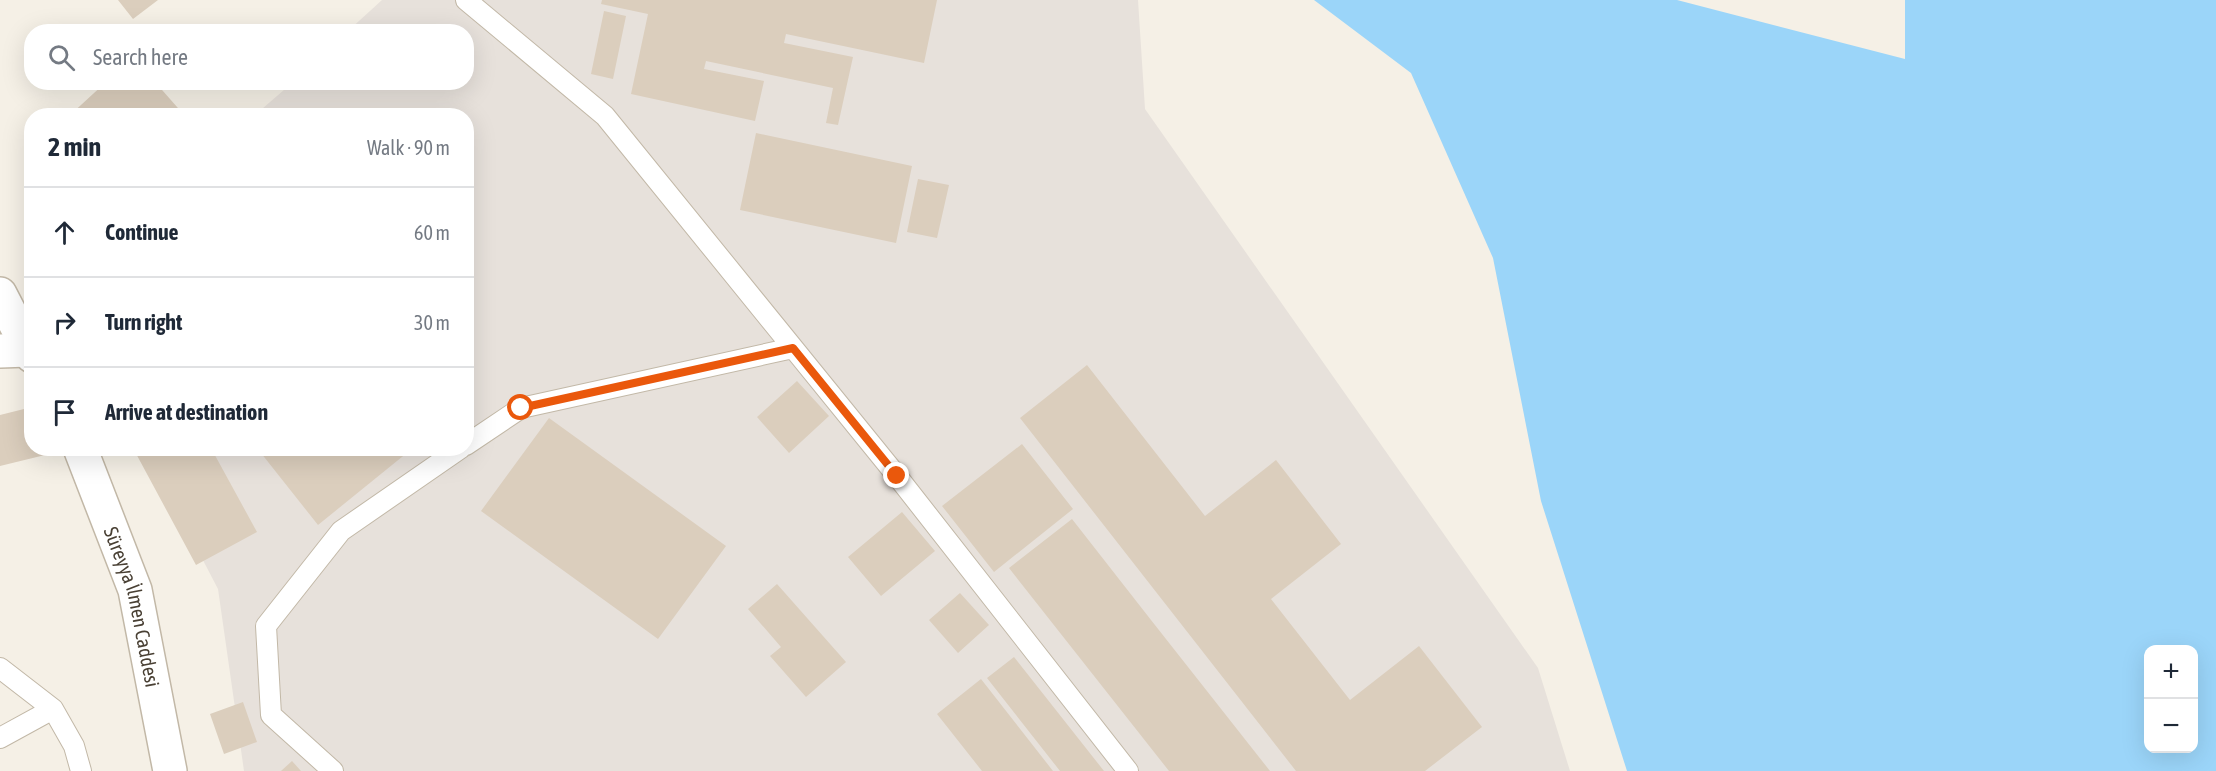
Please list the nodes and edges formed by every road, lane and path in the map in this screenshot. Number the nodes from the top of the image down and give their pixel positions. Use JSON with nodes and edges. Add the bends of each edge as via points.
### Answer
{"nodes":[{"id":1,"x":466,"y":0,"type":"edge"},
{"id":2,"x":0,"y":294,"type":"edge"},
{"id":3,"x":793,"y":348,"type":"junction"},
{"id":4,"x":20,"y":352,"type":"edge"},
{"id":5,"x":474,"y":440,"type":"edge"},
{"id":6,"x":84,"y":456,"type":"edge"},
{"id":7,"x":449,"y":456,"type":"edge"},
{"id":8,"x":0,"y":668,"type":"edge"},
{"id":9,"x":53,"y":709,"type":"junction"},
{"id":10,"x":0,"y":738,"type":"edge"},
{"id":11,"x":81,"y":771,"type":"edge"},
{"id":12,"x":170,"y":771,"type":"edge"},
{"id":13,"x":333,"y":771,"type":"edge"},
{"id":14,"x":1128,"y":771,"type":"edge"}],
"edges":[{"from":1,"to":3,"type":"lane","via":[[605,116]]},
{"from":2,"to":4,"type":"street"},
{"from":3,"to":5,"type":"lane","via":[[521,408]]},
{"from":3,"to":14,"type":"lane"},
{"from":6,"to":12,"type":"street","name":"Süreyya İlmen Caddesi","via":[[135,590]]},
{"from":7,"to":13,"type":"lane","via":[[341,531],[266,626],[272,715]]},
{"from":8,"to":9,"type":"lane"},
{"from":9,"to":10,"type":"lane"},
{"from":9,"to":11,"type":"lane","via":[[74,746]]}]}
